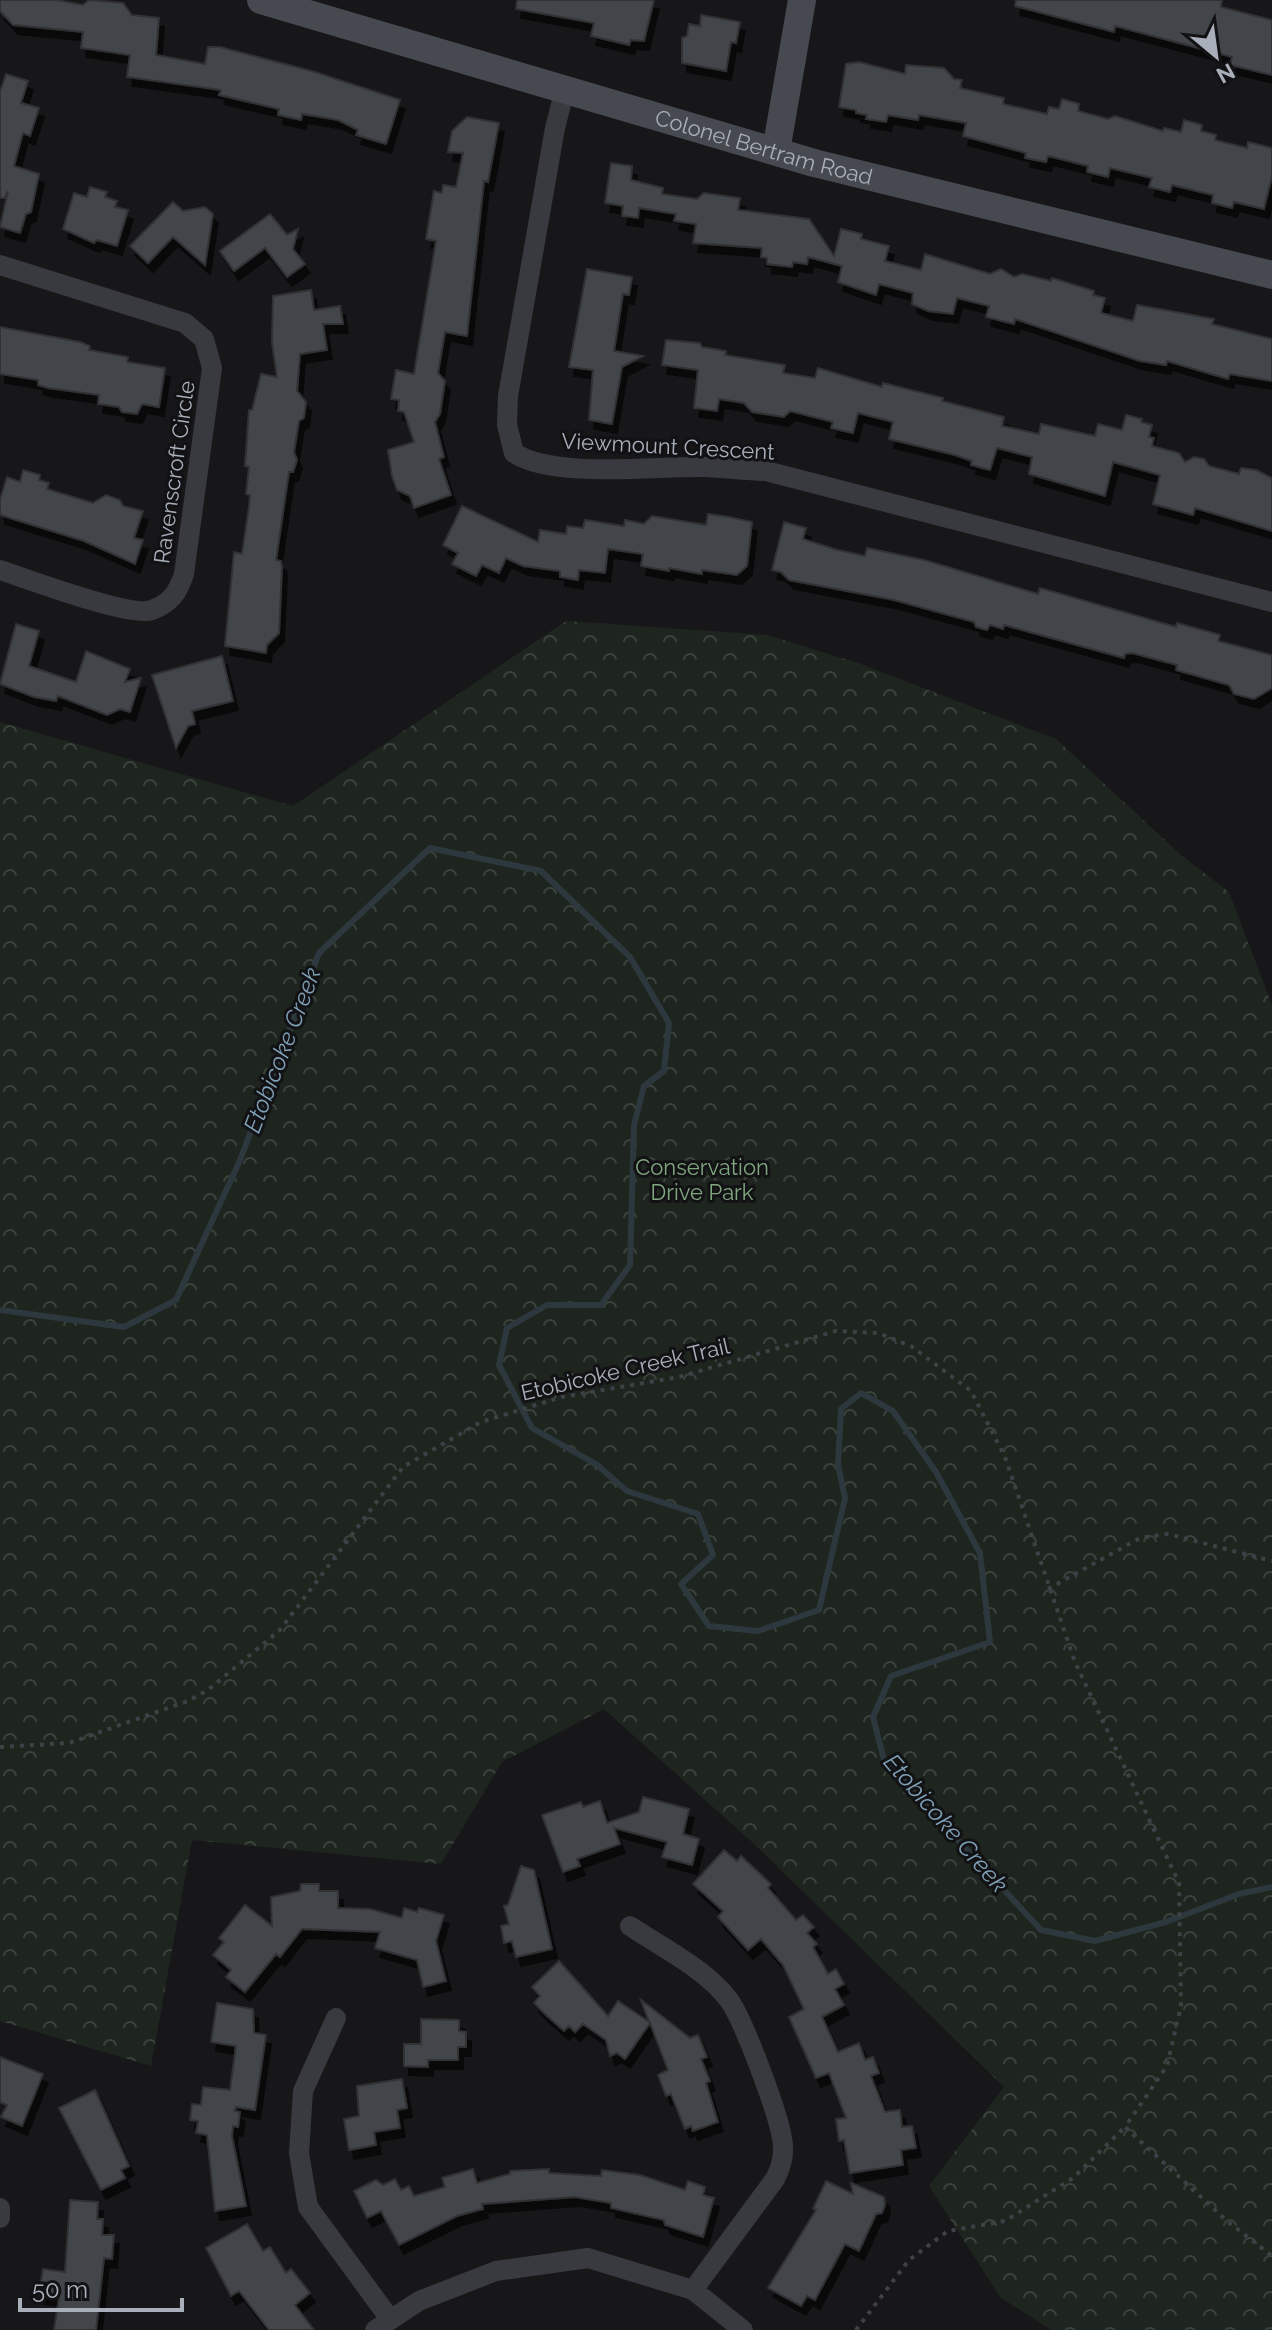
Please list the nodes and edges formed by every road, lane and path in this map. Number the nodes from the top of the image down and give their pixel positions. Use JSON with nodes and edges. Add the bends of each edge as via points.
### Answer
{"nodes":[{"id":1,"x":261,"y":0,"type":"edge"},
{"id":2,"x":802,"y":0,"type":"edge"},
{"id":3,"x":565,"y":89,"type":"junction"},
{"id":4,"x":776,"y":151,"type":"junction"},
{"id":5,"x":0,"y":265,"type":"edge"},
{"id":6,"x":1272,"y":275,"type":"edge"},
{"id":7,"x":0,"y":570,"type":"edge"},
{"id":8,"x":1272,"y":602,"type":"edge"},
{"id":9,"x":1272,"y":1561,"type":"edge"},
{"id":10,"x":1048,"y":1589,"type":"junction"},
{"id":11,"x":0,"y":1747,"type":"edge"},
{"id":12,"x":630,"y":1926,"type":"dead end"},
{"id":13,"x":336,"y":2018,"type":"dead end"},
{"id":14,"x":1125,"y":2127,"type":"junction"},
{"id":15,"x":0,"y":2208,"type":"edge"},
{"id":16,"x":0,"y":2218,"type":"edge"},
{"id":17,"x":1272,"y":2256,"type":"edge"},
{"id":18,"x":693,"y":2290,"type":"junction"},
{"id":19,"x":383,"y":2324,"type":"edge"},
{"id":20,"x":743,"y":2330,"type":"edge"},
{"id":21,"x":856,"y":2330,"type":"edge"}],
"edges":[{"from":1,"to":3,"type":"street","name":"Colonel Bertram Road"},
{"from":2,"to":4,"type":"street"},
{"from":3,"to":4,"type":"street","name":"Colonel Bertram Road"},
{"from":3,"to":8,"type":"street","name":"Viewmount Crescent","via":[[508,396],[507,425],[514,453],[593,469],[766,471]]},
{"from":4,"to":6,"type":"street","name":"Colonel Bertram Road"},
{"from":5,"to":7,"type":"street","name":"Ravenscroft Circle","via":[[185,323],[204,339],[212,368],[184,574],[176,596],[150,611],[126,610]]},
{"from":9,"to":10,"type":"path","via":[[1168,1534],[1140,1538]]},
{"from":10,"to":11,"type":"path","name":"Etobicoke Creek Trail","via":[[1005,1457],[971,1391],[911,1346],[878,1333],[836,1331],[679,1377],[562,1397],[481,1422],[403,1467],[280,1630],[208,1690],[69,1743]]},
{"from":10,"to":14,"type":"path","name":"Etobicoke Creek Trail","via":[[1075,1662],[1179,1883],[1181,2006],[1167,2066]]},
{"from":12,"to":18,"type":"street","via":[[728,1998],[783,2138],[783,2164],[775,2179]]},
{"from":13,"to":19,"type":"street","via":[[303,2091],[299,2153],[308,2207]]},
{"from":14,"to":17,"type":"path"},
{"from":14,"to":21,"type":"path","via":[[1073,2178],[1005,2221],[948,2231],[909,2260]]},
{"from":15,"to":16,"type":"street"},
{"from":18,"to":19,"type":"street","via":[[588,2258],[496,2271],[419,2301]]},
{"from":18,"to":20,"type":"street"}]}
